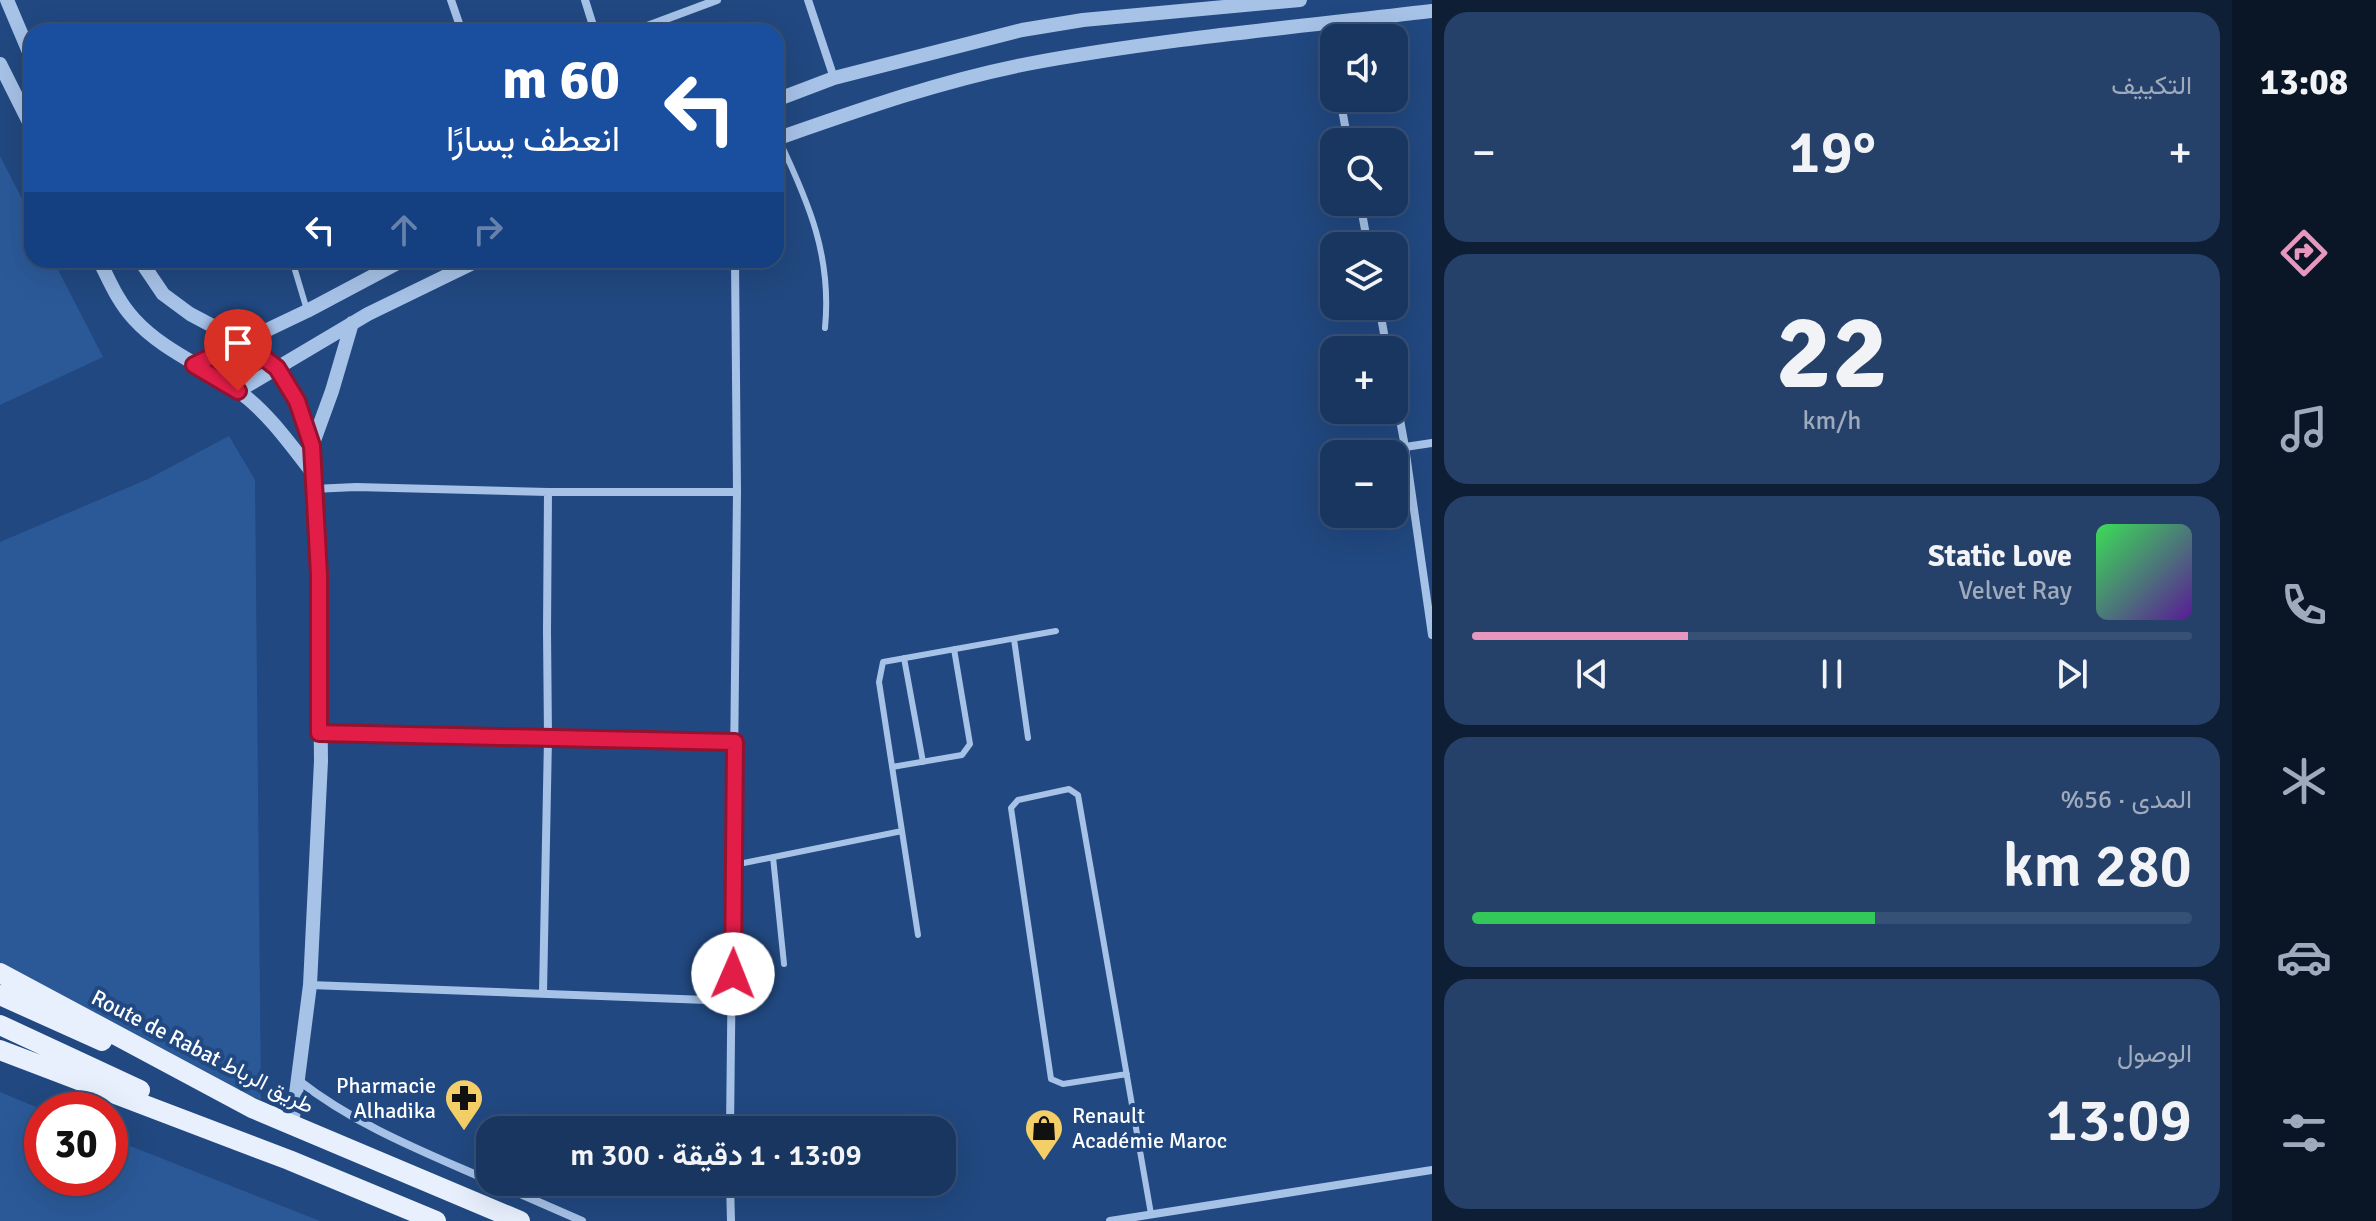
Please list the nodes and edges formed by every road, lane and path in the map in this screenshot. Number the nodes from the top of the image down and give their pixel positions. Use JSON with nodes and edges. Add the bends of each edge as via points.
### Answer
{"nodes":[{"id":1,"x":7,"y":0,"type":"edge"},
{"id":2,"x":451,"y":0,"type":"edge"},
{"id":3,"x":585,"y":0,"type":"edge"},
{"id":4,"x":717,"y":0,"type":"edge"},
{"id":5,"x":808,"y":0,"type":"edge"},
{"id":6,"x":1300,"y":0,"type":"edge"},
{"id":7,"x":1246,"y":3,"type":"edge"},
{"id":8,"x":1432,"y":11,"type":"edge"},
{"id":9,"x":459,"y":24,"type":"edge"},
{"id":10,"x":592,"y":24,"type":"edge"},
{"id":11,"x":652,"y":24,"type":"edge"},
{"id":12,"x":1326,"y":24,"type":"edge"},
{"id":13,"x":1320,"y":25,"type":"edge"},
{"id":14,"x":24,"y":40,"type":"edge"},
{"id":15,"x":0,"y":64,"type":"edge"},
{"id":16,"x":834,"y":78,"type":"junction"},
{"id":17,"x":784,"y":97,"type":"edge"},
{"id":18,"x":24,"y":112,"type":"edge"},
{"id":19,"x":784,"y":137,"type":"edge"},
{"id":20,"x":784,"y":153,"type":"edge"},
{"id":21,"x":103,"y":268,"type":"edge"},
{"id":22,"x":145,"y":268,"type":"edge"},
{"id":23,"x":294,"y":268,"type":"edge"},
{"id":24,"x":388,"y":268,"type":"edge"},
{"id":25,"x":463,"y":268,"type":"edge"},
{"id":26,"x":735,"y":268,"type":"edge"},
{"id":27,"x":307,"y":311,"type":"junction"},
{"id":28,"x":352,"y":323,"type":"junction"},
{"id":29,"x":825,"y":328,"type":"dead end"},
{"id":30,"x":243,"y":342,"type":"junction"},
{"id":31,"x":194,"y":365,"type":"junction"},
{"id":32,"x":277,"y":368,"type":"junction"},
{"id":33,"x":238,"y":391,"type":"junction"},
{"id":34,"x":1432,"y":443,"type":"edge"},
{"id":35,"x":312,"y":446,"type":"junction"},
{"id":36,"x":1408,"y":447,"type":"edge"},
{"id":37,"x":1408,"y":468,"type":"edge"},
{"id":38,"x":312,"y":472,"type":"junction"},
{"id":39,"x":313,"y":489,"type":"junction"},
{"id":40,"x":548,"y":492,"type":"junction"},
{"id":41,"x":737,"y":492,"type":"junction"},
{"id":42,"x":1056,"y":631,"type":"dead end"},
{"id":43,"x":1432,"y":635,"type":"edge"},
{"id":44,"x":1014,"y":639,"type":"junction"},
{"id":45,"x":954,"y":649,"type":"junction"},
{"id":46,"x":904,"y":658,"type":"junction"},
{"id":47,"x":319,"y":733,"type":"junction"},
{"id":48,"x":548,"y":738,"type":"junction"},
{"id":49,"x":1028,"y":738,"type":"dead end"},
{"id":50,"x":735,"y":742,"type":"junction"},
{"id":51,"x":923,"y":762,"type":"junction"},
{"id":52,"x":892,"y":767,"type":"junction"},
{"id":53,"x":902,"y":831,"type":"junction"},
{"id":54,"x":773,"y":857,"type":"junction"},
{"id":55,"x":734,"y":865,"type":"junction"},
{"id":56,"x":918,"y":935,"type":"dead end"},
{"id":57,"x":784,"y":964,"type":"dead end"},
{"id":58,"x":0,"y":973,"type":"edge"},
{"id":59,"x":310,"y":985,"type":"junction"},
{"id":60,"x":543,"y":993,"type":"junction"},
{"id":61,"x":0,"y":995,"type":"edge"},
{"id":62,"x":733,"y":1001,"type":"junction"},
{"id":63,"x":0,"y":1025,"type":"edge"},
{"id":64,"x":0,"y":1050,"type":"edge"},
{"id":65,"x":1127,"y":1074,"type":"junction"},
{"id":66,"x":298,"y":1080,"type":"junction"},
{"id":67,"x":252,"y":1108,"type":"junction"},
{"id":68,"x":730,"y":1116,"type":"edge"},
{"id":69,"x":292,"y":1125,"type":"junction"},
{"id":70,"x":289,"y":1160,"type":"junction"},
{"id":71,"x":1432,"y":1170,"type":"edge"},
{"id":72,"x":476,"y":1174,"type":"edge"},
{"id":73,"x":525,"y":1196,"type":"edge"},
{"id":74,"x":730,"y":1196,"type":"edge"},
{"id":75,"x":1151,"y":1214,"type":"junction"},
{"id":76,"x":436,"y":1221,"type":"edge"},
{"id":77,"x":520,"y":1221,"type":"edge"},
{"id":78,"x":582,"y":1221,"type":"edge"},
{"id":79,"x":731,"y":1221,"type":"edge"},
{"id":80,"x":1110,"y":1221,"type":"edge"}],
"edges":[{"from":1,"to":14,"type":"street"},
{"from":2,"to":9,"type":"street"},
{"from":3,"to":10,"type":"street"},
{"from":4,"to":11,"type":"street"},
{"from":5,"to":16,"type":"street"},
{"from":6,"to":7,"type":"street"},
{"from":7,"to":16,"type":"street","via":[[1022,30]]},
{"from":8,"to":12,"type":"street"},
{"from":13,"to":19,"type":"street","via":[[1027,64],[906,94]]},
{"from":15,"to":18,"type":"street"},
{"from":16,"to":17,"type":"street"},
{"from":20,"to":29,"type":"lane","via":[[822,249],[828,301]]},
{"from":21,"to":31,"type":"street","via":[[133,319]]},
{"from":22,"to":30,"type":"street","via":[[163,294]]},
{"from":23,"to":27,"type":"lane"},
{"from":24,"to":27,"type":"street"},
{"from":25,"to":28,"type":"street"},
{"from":26,"to":41,"type":"street"},
{"from":27,"to":30,"type":"street"},
{"from":28,"to":32,"type":"street"},
{"from":28,"to":35,"type":"street"},
{"from":30,"to":31,"type":"street"},
{"from":30,"to":32,"type":"street"},
{"from":31,"to":33,"type":"street"},
{"from":32,"to":33,"type":"street"},
{"from":32,"to":35,"type":"street","via":[[297,401]]},
{"from":33,"to":38,"type":"street"},
{"from":34,"to":36,"type":"street"},
{"from":35,"to":38,"type":"street"},
{"from":37,"to":43,"type":"street"},
{"from":38,"to":39,"type":"street"},
{"from":39,"to":40,"type":"street"},
{"from":39,"to":47,"type":"street"},
{"from":40,"to":41,"type":"street"},
{"from":40,"to":48,"type":"street"},
{"from":41,"to":50,"type":"street"},
{"from":42,"to":44,"type":"lane"},
{"from":44,"to":45,"type":"lane"},
{"from":44,"to":49,"type":"lane"},
{"from":45,"to":46,"type":"lane"},
{"from":45,"to":51,"type":"lane","via":[[970,744],[962,755]]},
{"from":46,"to":51,"type":"lane"},
{"from":46,"to":52,"type":"lane","via":[[883,662],[879,682]]},
{"from":47,"to":48,"type":"street"},
{"from":47,"to":59,"type":"street"},
{"from":48,"to":50,"type":"street"},
{"from":48,"to":60,"type":"street"},
{"from":50,"to":55,"type":"street"},
{"from":51,"to":52,"type":"lane"},
{"from":52,"to":53,"type":"lane"},
{"from":53,"to":54,"type":"lane"},
{"from":53,"to":56,"type":"lane"},
{"from":54,"to":55,"type":"lane"},
{"from":54,"to":57,"type":"lane"},
{"from":55,"to":62,"type":"street"},
{"from":58,"to":67,"type":"main road","name":"Route de Rabat طريق الرباط"},
{"from":59,"to":60,"type":"street"},
{"from":59,"to":66,"type":"street"},
{"from":60,"to":62,"type":"street"},
{"from":61,"to":67,"type":"main road"},
{"from":62,"to":68,"type":"street"},
{"from":63,"to":70,"type":"main road"},
{"from":64,"to":70,"type":"main road"},
{"from":65,"to":65,"type":"lane","via":[[1063,1084],[1051,1079],[1011,808],[1018,800],[1069,789],[1078,795]]},
{"from":65,"to":75,"type":"lane"},
{"from":66,"to":69,"type":"street"},
{"from":66,"to":72,"type":"street","via":[[372,1129]]},
{"from":67,"to":69,"type":"main road","name":"Route de Rabat طريق الرباط"},
{"from":69,"to":77,"type":"main road","name":"Route de Rabat طريق الرباط"},
{"from":70,"to":76,"type":"main road"},
{"from":71,"to":75,"type":"street"},
{"from":73,"to":78,"type":"street"},
{"from":74,"to":79,"type":"street"},
{"from":75,"to":80,"type":"street"}]}
